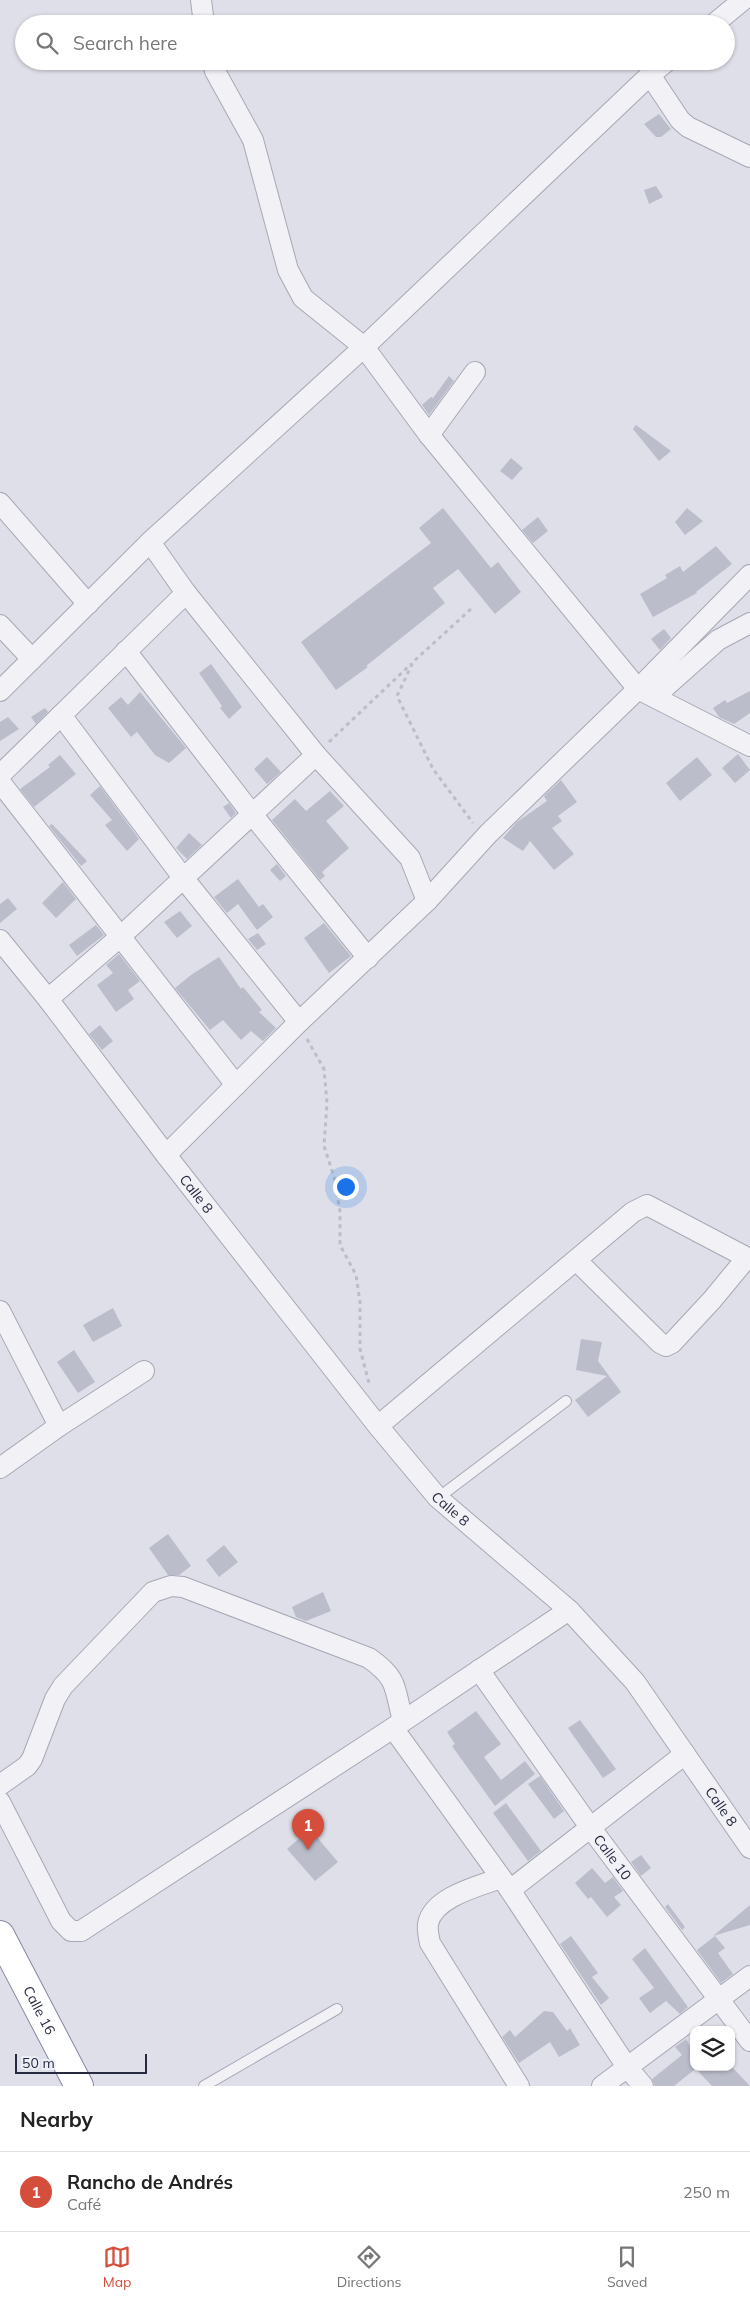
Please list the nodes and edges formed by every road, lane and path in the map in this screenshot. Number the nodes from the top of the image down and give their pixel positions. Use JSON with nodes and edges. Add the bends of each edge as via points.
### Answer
{"nodes":[{"id":1,"x":201,"y":0,"type":"edge"},
{"id":2,"x":743,"y":0,"type":"edge"},
{"id":3,"x":203,"y":15,"type":"edge"},
{"id":4,"x":725,"y":15,"type":"edge"},
{"id":5,"x":215,"y":70,"type":"edge"},
{"id":6,"x":656,"y":70,"type":"edge"},
{"id":7,"x":650,"y":75,"type":"junction"},
{"id":8,"x":750,"y":157,"type":"edge"},
{"id":9,"x":364,"y":347,"type":"junction"},
{"id":10,"x":475,"y":372,"type":"dead end"},
{"id":11,"x":429,"y":435,"type":"junction"},
{"id":12,"x":0,"y":504,"type":"edge"},
{"id":13,"x":150,"y":542,"type":"junction"},
{"id":14,"x":750,"y":575,"type":"edge"},
{"id":15,"x":186,"y":593,"type":"junction"},
{"id":16,"x":88,"y":604,"type":"junction"},
{"id":17,"x":471,"y":609,"type":"dead end"},
{"id":18,"x":750,"y":623,"type":"edge"},
{"id":19,"x":0,"y":625,"type":"edge"},
{"id":20,"x":126,"y":651,"type":"junction"},
{"id":21,"x":32,"y":659,"type":"junction"},
{"id":22,"x":413,"y":662,"type":"junction"},
{"id":23,"x":0,"y":691,"type":"edge"},
{"id":24,"x":646,"y":693,"type":"junction"},
{"id":25,"x":61,"y":716,"type":"junction"},
{"id":26,"x":750,"y":746,"type":"edge"},
{"id":27,"x":316,"y":755,"type":"junction"},
{"id":28,"x":0,"y":776,"type":"edge"},
{"id":29,"x":0,"y":782,"type":"edge"},
{"id":30,"x":252,"y":814,"type":"junction"},
{"id":31,"x":488,"y":834,"type":"junction"},
{"id":32,"x":184,"y":878,"type":"junction"},
{"id":33,"x":427,"y":901,"type":"junction"},
{"id":34,"x":120,"y":938,"type":"junction"},
{"id":35,"x":0,"y":940,"type":"edge"},
{"id":36,"x":368,"y":958,"type":"junction"},
{"id":37,"x":48,"y":999,"type":"junction"},
{"id":38,"x":299,"y":1022,"type":"junction"},
{"id":39,"x":236,"y":1085,"type":"junction"},
{"id":40,"x":166,"y":1155,"type":"junction"},
{"id":41,"x":576,"y":1260,"type":"junction"},
{"id":42,"x":0,"y":1311,"type":"edge"},
{"id":43,"x":144,"y":1372,"type":"dead end"},
{"id":44,"x":370,"y":1387,"type":"dead end"},
{"id":45,"x":566,"y":1401,"type":"dead end"},
{"id":46,"x":59,"y":1426,"type":"junction"},
{"id":47,"x":378,"y":1426,"type":"junction"},
{"id":48,"x":0,"y":1468,"type":"edge"},
{"id":49,"x":438,"y":1498,"type":"junction"},
{"id":50,"x":569,"y":1610,"type":"junction"},
{"id":51,"x":479,"y":1670,"type":"junction"},
{"id":52,"x":398,"y":1725,"type":"junction"},
{"id":53,"x":685,"y":1754,"type":"junction"},
{"id":54,"x":0,"y":1785,"type":"edge"},
{"id":55,"x":0,"y":1802,"type":"edge"},
{"id":56,"x":590,"y":1828,"type":"junction"},
{"id":57,"x":750,"y":1848,"type":"edge"},
{"id":58,"x":505,"y":1884,"type":"junction"},
{"id":59,"x":0,"y":1934,"type":"edge"},
{"id":60,"x":750,"y":1976,"type":"edge"},
{"id":61,"x":719,"y":2001,"type":"junction"},
{"id":62,"x":337,"y":2009,"type":"dead end"},
{"id":63,"x":750,"y":2041,"type":"edge"},
{"id":64,"x":627,"y":2067,"type":"junction"},
{"id":65,"x":79,"y":2086,"type":"edge"},
{"id":66,"x":204,"y":2086,"type":"edge"},
{"id":67,"x":519,"y":2086,"type":"edge"},
{"id":68,"x":602,"y":2086,"type":"edge"},
{"id":69,"x":644,"y":2086,"type":"edge"}],
"edges":[{"from":1,"to":3,"type":"street"},
{"from":2,"to":4,"type":"street"},
{"from":5,"to":9,"type":"street","via":[[253,140],[288,270],[302,298]]},
{"from":6,"to":7,"type":"street"},
{"from":7,"to":8,"type":"street","via":[[688,127]]},
{"from":7,"to":9,"type":"street"},
{"from":9,"to":11,"type":"street"},
{"from":9,"to":13,"type":"street"},
{"from":10,"to":11,"type":"street"},
{"from":11,"to":24,"type":"street"},
{"from":12,"to":16,"type":"street"},
{"from":13,"to":15,"type":"street"},
{"from":13,"to":16,"type":"street"},
{"from":14,"to":24,"type":"street"},
{"from":15,"to":20,"type":"street"},
{"from":15,"to":27,"type":"street"},
{"from":16,"to":21,"type":"street"},
{"from":17,"to":22,"type":"path"},
{"from":18,"to":24,"type":"street","via":[[718,640]]},
{"from":19,"to":21,"type":"street"},
{"from":20,"to":25,"type":"street"},
{"from":20,"to":30,"type":"street"},
{"from":21,"to":23,"type":"street"},
{"from":22,"to":27,"type":"path"},
{"from":22,"to":31,"type":"path","via":[[397,696],[433,769],[474,824]]},
{"from":24,"to":26,"type":"street"},
{"from":24,"to":31,"type":"street"},
{"from":25,"to":28,"type":"street"},
{"from":25,"to":32,"type":"street"},
{"from":27,"to":30,"type":"street"},
{"from":27,"to":33,"type":"street","via":[[410,858]]},
{"from":29,"to":34,"type":"street"},
{"from":30,"to":32,"type":"street"},
{"from":30,"to":36,"type":"street"},
{"from":31,"to":33,"type":"street"},
{"from":32,"to":34,"type":"street"},
{"from":32,"to":38,"type":"street"},
{"from":33,"to":36,"type":"street"},
{"from":34,"to":37,"type":"street"},
{"from":34,"to":39,"type":"street"},
{"from":35,"to":37,"type":"street","name":"Calle 8"},
{"from":36,"to":38,"type":"street"},
{"from":37,"to":40,"type":"street","name":"Calle 8"},
{"from":38,"to":39,"type":"street"},
{"from":38,"to":44,"type":"path","via":[[324,1069],[327,1103],[324,1146],[340,1211],[340,1245],[356,1275],[360,1302],[360,1349]]},
{"from":39,"to":40,"type":"street"},
{"from":40,"to":47,"type":"street","name":"Calle 8"},
{"from":41,"to":41,"type":"street","via":[[666,1346],[712,1300],[745,1260],[744,1256],[647,1205],[632,1212]]},
{"from":41,"to":47,"type":"street"},
{"from":42,"to":46,"type":"street"},
{"from":43,"to":46,"type":"street"},
{"from":45,"to":49,"type":"lane"},
{"from":46,"to":48,"type":"street"},
{"from":47,"to":49,"type":"street","name":"Calle 8"},
{"from":49,"to":50,"type":"street","name":"Calle 8"},
{"from":50,"to":51,"type":"street"},
{"from":50,"to":53,"type":"street","name":"Calle 8","via":[[635,1682]]},
{"from":51,"to":52,"type":"street"},
{"from":51,"to":56,"type":"street","name":"Calle 10"},
{"from":52,"to":54,"type":"street","via":[[393,1680],[387,1670],[369,1658],[183,1586],[171,1586],[153,1592],[63,1686],[32,1759]]},
{"from":52,"to":55,"type":"street","via":[[82,1931],[71,1930],[61,1921]]},
{"from":52,"to":58,"type":"street"},
{"from":53,"to":56,"type":"street"},
{"from":53,"to":57,"type":"street","name":"Calle 8"},
{"from":56,"to":58,"type":"street"},
{"from":56,"to":61,"type":"street","name":"Calle 10"},
{"from":58,"to":64,"type":"street"},
{"from":58,"to":67,"type":"street","via":[[452,1896],[433,1912],[428,1925],[430,1944]]},
{"from":59,"to":65,"type":"highway","name":"Calle 16"},
{"from":60,"to":61,"type":"street"},
{"from":61,"to":63,"type":"street","name":"Calle 10"},
{"from":61,"to":64,"type":"street"},
{"from":62,"to":66,"type":"lane"},
{"from":64,"to":68,"type":"street"},
{"from":64,"to":69,"type":"street"}]}
